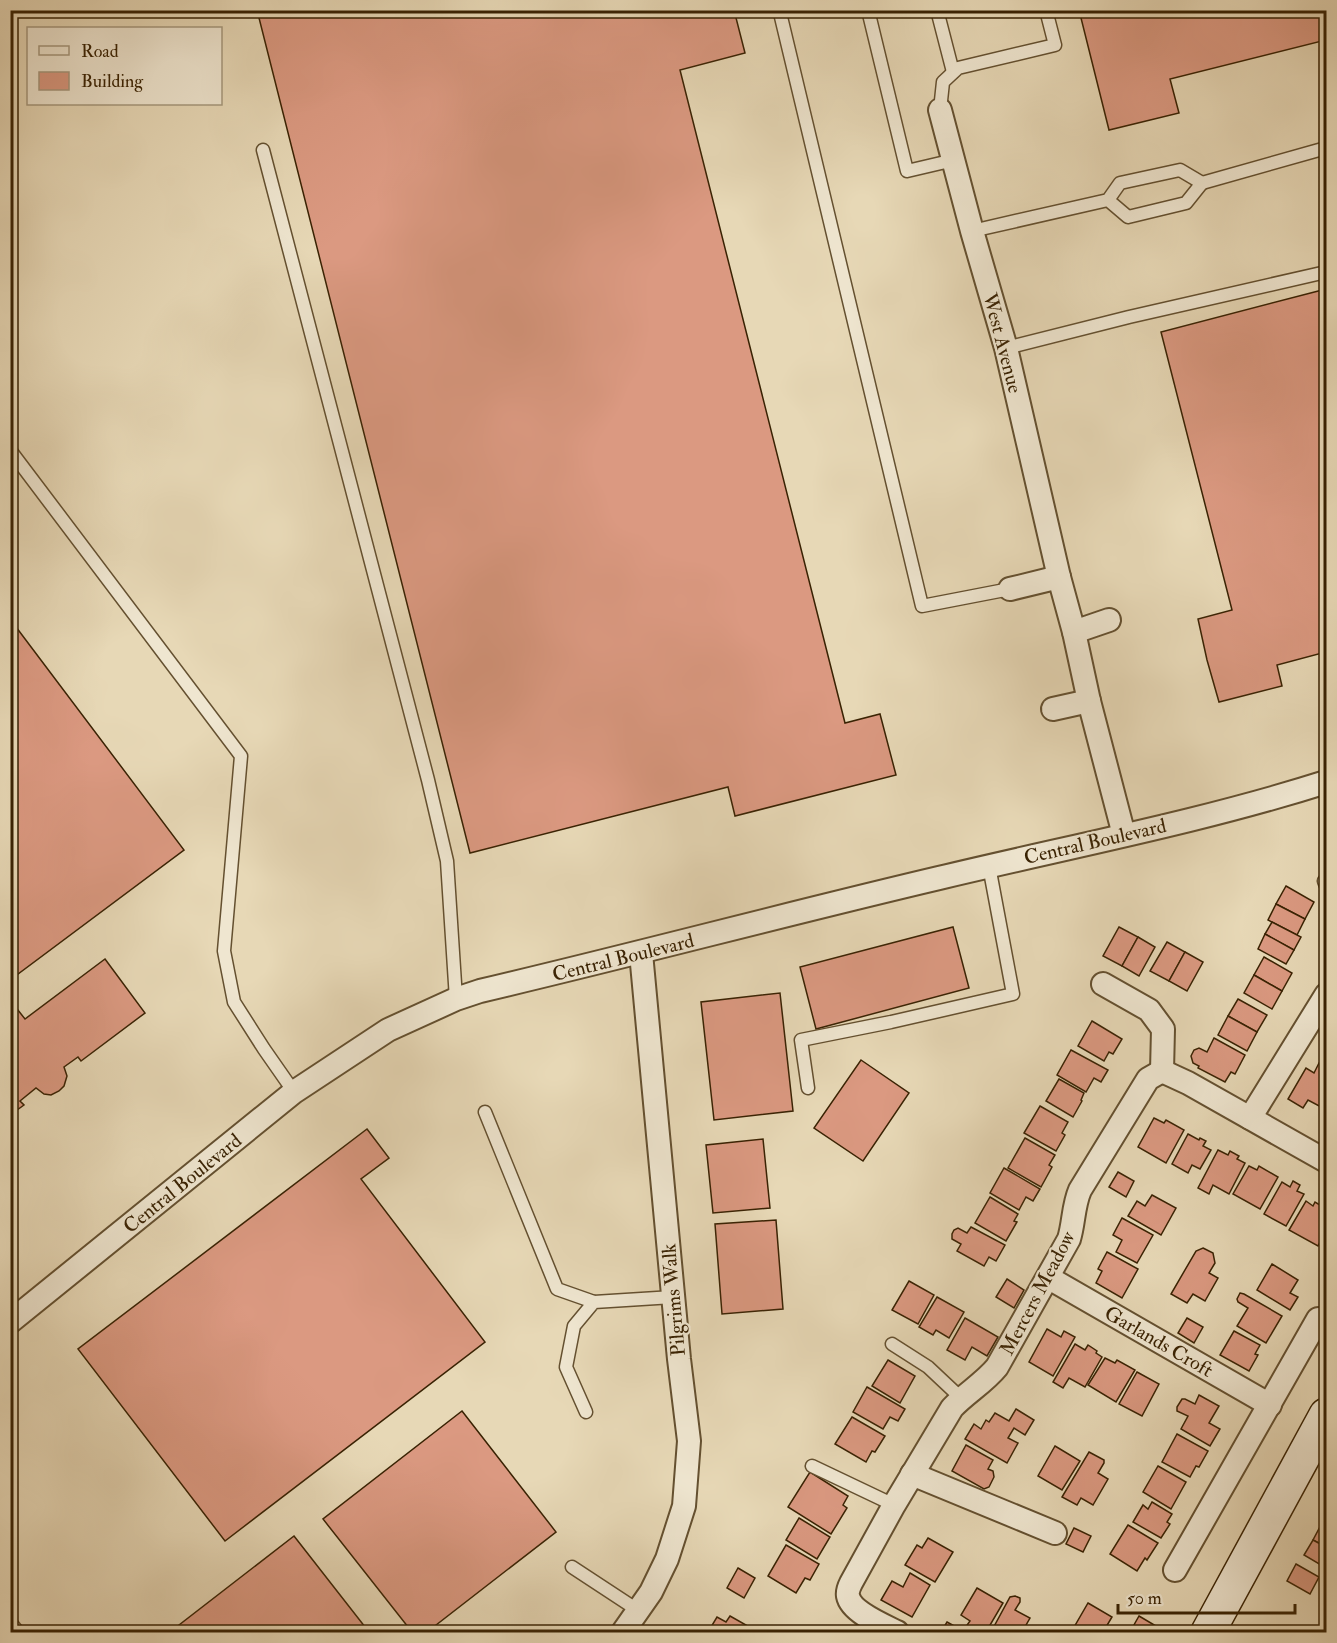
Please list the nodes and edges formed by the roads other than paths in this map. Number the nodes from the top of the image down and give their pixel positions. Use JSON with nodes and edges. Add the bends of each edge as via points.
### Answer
{"nodes":[{"id":1,"x":868,"y":10,"type":"edge"},
{"id":2,"x":938,"y":10,"type":"edge"},
{"id":3,"x":1046,"y":10,"type":"edge"},
{"id":4,"x":781,"y":17,"type":"dead end"},
{"id":5,"x":953,"y":72,"type":"junction"},
{"id":6,"x":940,"y":110,"type":"joint"},
{"id":7,"x":1326,"y":148,"type":"edge"},
{"id":8,"x":263,"y":150,"type":"dead end"},
{"id":9,"x":954,"y":160,"type":"junction"},
{"id":10,"x":1202,"y":183,"type":"junction"},
{"id":11,"x":1108,"y":200,"type":"junction"},
{"id":12,"x":972,"y":231,"type":"junction"},
{"id":13,"x":1326,"y":272,"type":"edge"},
{"id":14,"x":1006,"y":348,"type":"junction"},
{"id":15,"x":10,"y":450,"type":"edge"},
{"id":16,"x":1059,"y":577,"type":"junction"},
{"id":17,"x":1010,"y":589,"type":"joint"},
{"id":18,"x":1108,"y":620,"type":"dead end"},
{"id":19,"x":1074,"y":632,"type":"junction"},
{"id":20,"x":1089,"y":701,"type":"junction"},
{"id":21,"x":1053,"y":709,"type":"dead end"},
{"id":22,"x":1326,"y":782,"type":"edge"},
{"id":23,"x":1124,"y":836,"type":"junction"},
{"id":24,"x":989,"y":866,"type":"junction"},
{"id":25,"x":641,"y":953,"type":"junction"},
{"id":26,"x":1103,"y":984,"type":"dead end"},
{"id":27,"x":1326,"y":994,"type":"edge"},
{"id":28,"x":456,"y":999,"type":"junction"},
{"id":29,"x":1162,"y":1071,"type":"junction"},
{"id":30,"x":808,"y":1088,"type":"dead end"},
{"id":31,"x":294,"y":1092,"type":"junction"},
{"id":32,"x":484,"y":1112,"type":"dead end"},
{"id":33,"x":1250,"y":1118,"type":"junction"},
{"id":34,"x":1326,"y":1161,"type":"edge"},
{"id":35,"x":1048,"y":1278,"type":"junction"},
{"id":36,"x":673,"y":1297,"type":"junction"},
{"id":37,"x":594,"y":1302,"type":"junction"},
{"id":38,"x":1318,"y":1318,"type":"dead end"},
{"id":39,"x":10,"y":1322,"type":"edge"},
{"id":40,"x":892,"y":1344,"type":"dead end"},
{"id":41,"x":961,"y":1398,"type":"junction"},
{"id":42,"x":1270,"y":1405,"type":"junction"},
{"id":43,"x":586,"y":1412,"type":"dead end"},
{"id":44,"x":1326,"y":1415,"type":"edge"},
{"id":45,"x":812,"y":1466,"type":"dead end"},
{"id":46,"x":912,"y":1474,"type":"junction"},
{"id":47,"x":894,"y":1505,"type":"junction"},
{"id":48,"x":1055,"y":1533,"type":"dead end"},
{"id":49,"x":572,"y":1568,"type":"dead end"},
{"id":50,"x":1175,"y":1570,"type":"dead end"},
{"id":51,"x":639,"y":1611,"type":"junction"},
{"id":52,"x":10,"y":1622,"type":"edge"},
{"id":53,"x":18,"y":1632,"type":"edge"},
{"id":54,"x":623,"y":1632,"type":"edge"},
{"id":55,"x":897,"y":1632,"type":"edge"},
{"id":56,"x":1208,"y":1632,"type":"edge"}],
"edges":[{"from":1,"to":9,"type":"lane","via":[[907,171]]},
{"from":2,"to":5,"type":"lane"},
{"from":3,"to":5,"type":"lane","via":[[1055,45]]},
{"from":4,"to":17,"type":"lane","via":[[922,606]]},
{"from":5,"to":6,"type":"lane","via":[[943,82]]},
{"from":6,"to":9,"type":"street","name":"West Avenue"},
{"from":7,"to":10,"type":"lane"},
{"from":8,"to":28,"type":"lane","via":[[447,861]]},
{"from":9,"to":12,"type":"street","name":"West Avenue"},
{"from":10,"to":11,"type":"lane","via":[[1180,170],[1120,183]]},
{"from":10,"to":11,"type":"lane","via":[[1186,203],[1128,217]]},
{"from":11,"to":12,"type":"lane"},
{"from":12,"to":14,"type":"street","name":"West Avenue"},
{"from":13,"to":14,"type":"lane"},
{"from":14,"to":16,"type":"street","name":"West Avenue"},
{"from":15,"to":31,"type":"lane","via":[[242,756],[224,951],[234,1002]]},
{"from":16,"to":17,"type":"street"},
{"from":16,"to":19,"type":"street","name":"West Avenue"},
{"from":18,"to":19,"type":"street"},
{"from":19,"to":20,"type":"street","name":"West Avenue"},
{"from":20,"to":21,"type":"street"},
{"from":20,"to":23,"type":"street","name":"West Avenue"},
{"from":22,"to":23,"type":"street","name":"Central Boulevard"},
{"from":23,"to":24,"type":"street","name":"Central Boulevard"},
{"from":24,"to":25,"type":"street","name":"Central Boulevard"},
{"from":24,"to":30,"type":"lane","via":[[1013,994],[801,1040]]},
{"from":25,"to":28,"type":"street","name":"Central Boulevard"},
{"from":25,"to":36,"type":"street","name":"Pilgrims Walk"},
{"from":26,"to":29,"type":"street","via":[[1149,1010],[1163,1029]]},
{"from":27,"to":33,"type":"street"},
{"from":28,"to":31,"type":"street","name":"Central Boulevard","via":[[388,1030]]},
{"from":29,"to":33,"type":"street"},
{"from":29,"to":35,"type":"street","name":"Mercers Meadow","via":[[1148,1079],[1080,1190],[1069,1239]]},
{"from":31,"to":39,"type":"street","name":"Central Boulevard"},
{"from":32,"to":37,"type":"lane","via":[[558,1289]]},
{"from":33,"to":34,"type":"street"},
{"from":35,"to":41,"type":"street","name":"Mercers Meadow","via":[[997,1367]]},
{"from":35,"to":42,"type":"street","name":"Garlands Croft"},
{"from":36,"to":37,"type":"lane"},
{"from":36,"to":51,"type":"street","name":"Pilgrims Walk","via":[[689,1441],[684,1506],[667,1559]]},
{"from":37,"to":43,"type":"lane","via":[[574,1326],[566,1367]]},
{"from":38,"to":42,"type":"street"},
{"from":40,"to":41,"type":"lane","via":[[928,1367]]},
{"from":41,"to":46,"type":"street","name":"Mercers Meadow"},
{"from":42,"to":50,"type":"street"},
{"from":44,"to":56,"type":"street"},
{"from":45,"to":47,"type":"lane"},
{"from":46,"to":47,"type":"street","name":"Mercers Meadow"},
{"from":46,"to":48,"type":"street"},
{"from":47,"to":55,"type":"street","name":"Mercers Meadow","via":[[847,1593],[850,1603],[861,1613]]},
{"from":49,"to":51,"type":"lane"},
{"from":51,"to":54,"type":"street","name":"Pilgrims Walk"},
{"from":52,"to":53,"type":"lane"}]}
